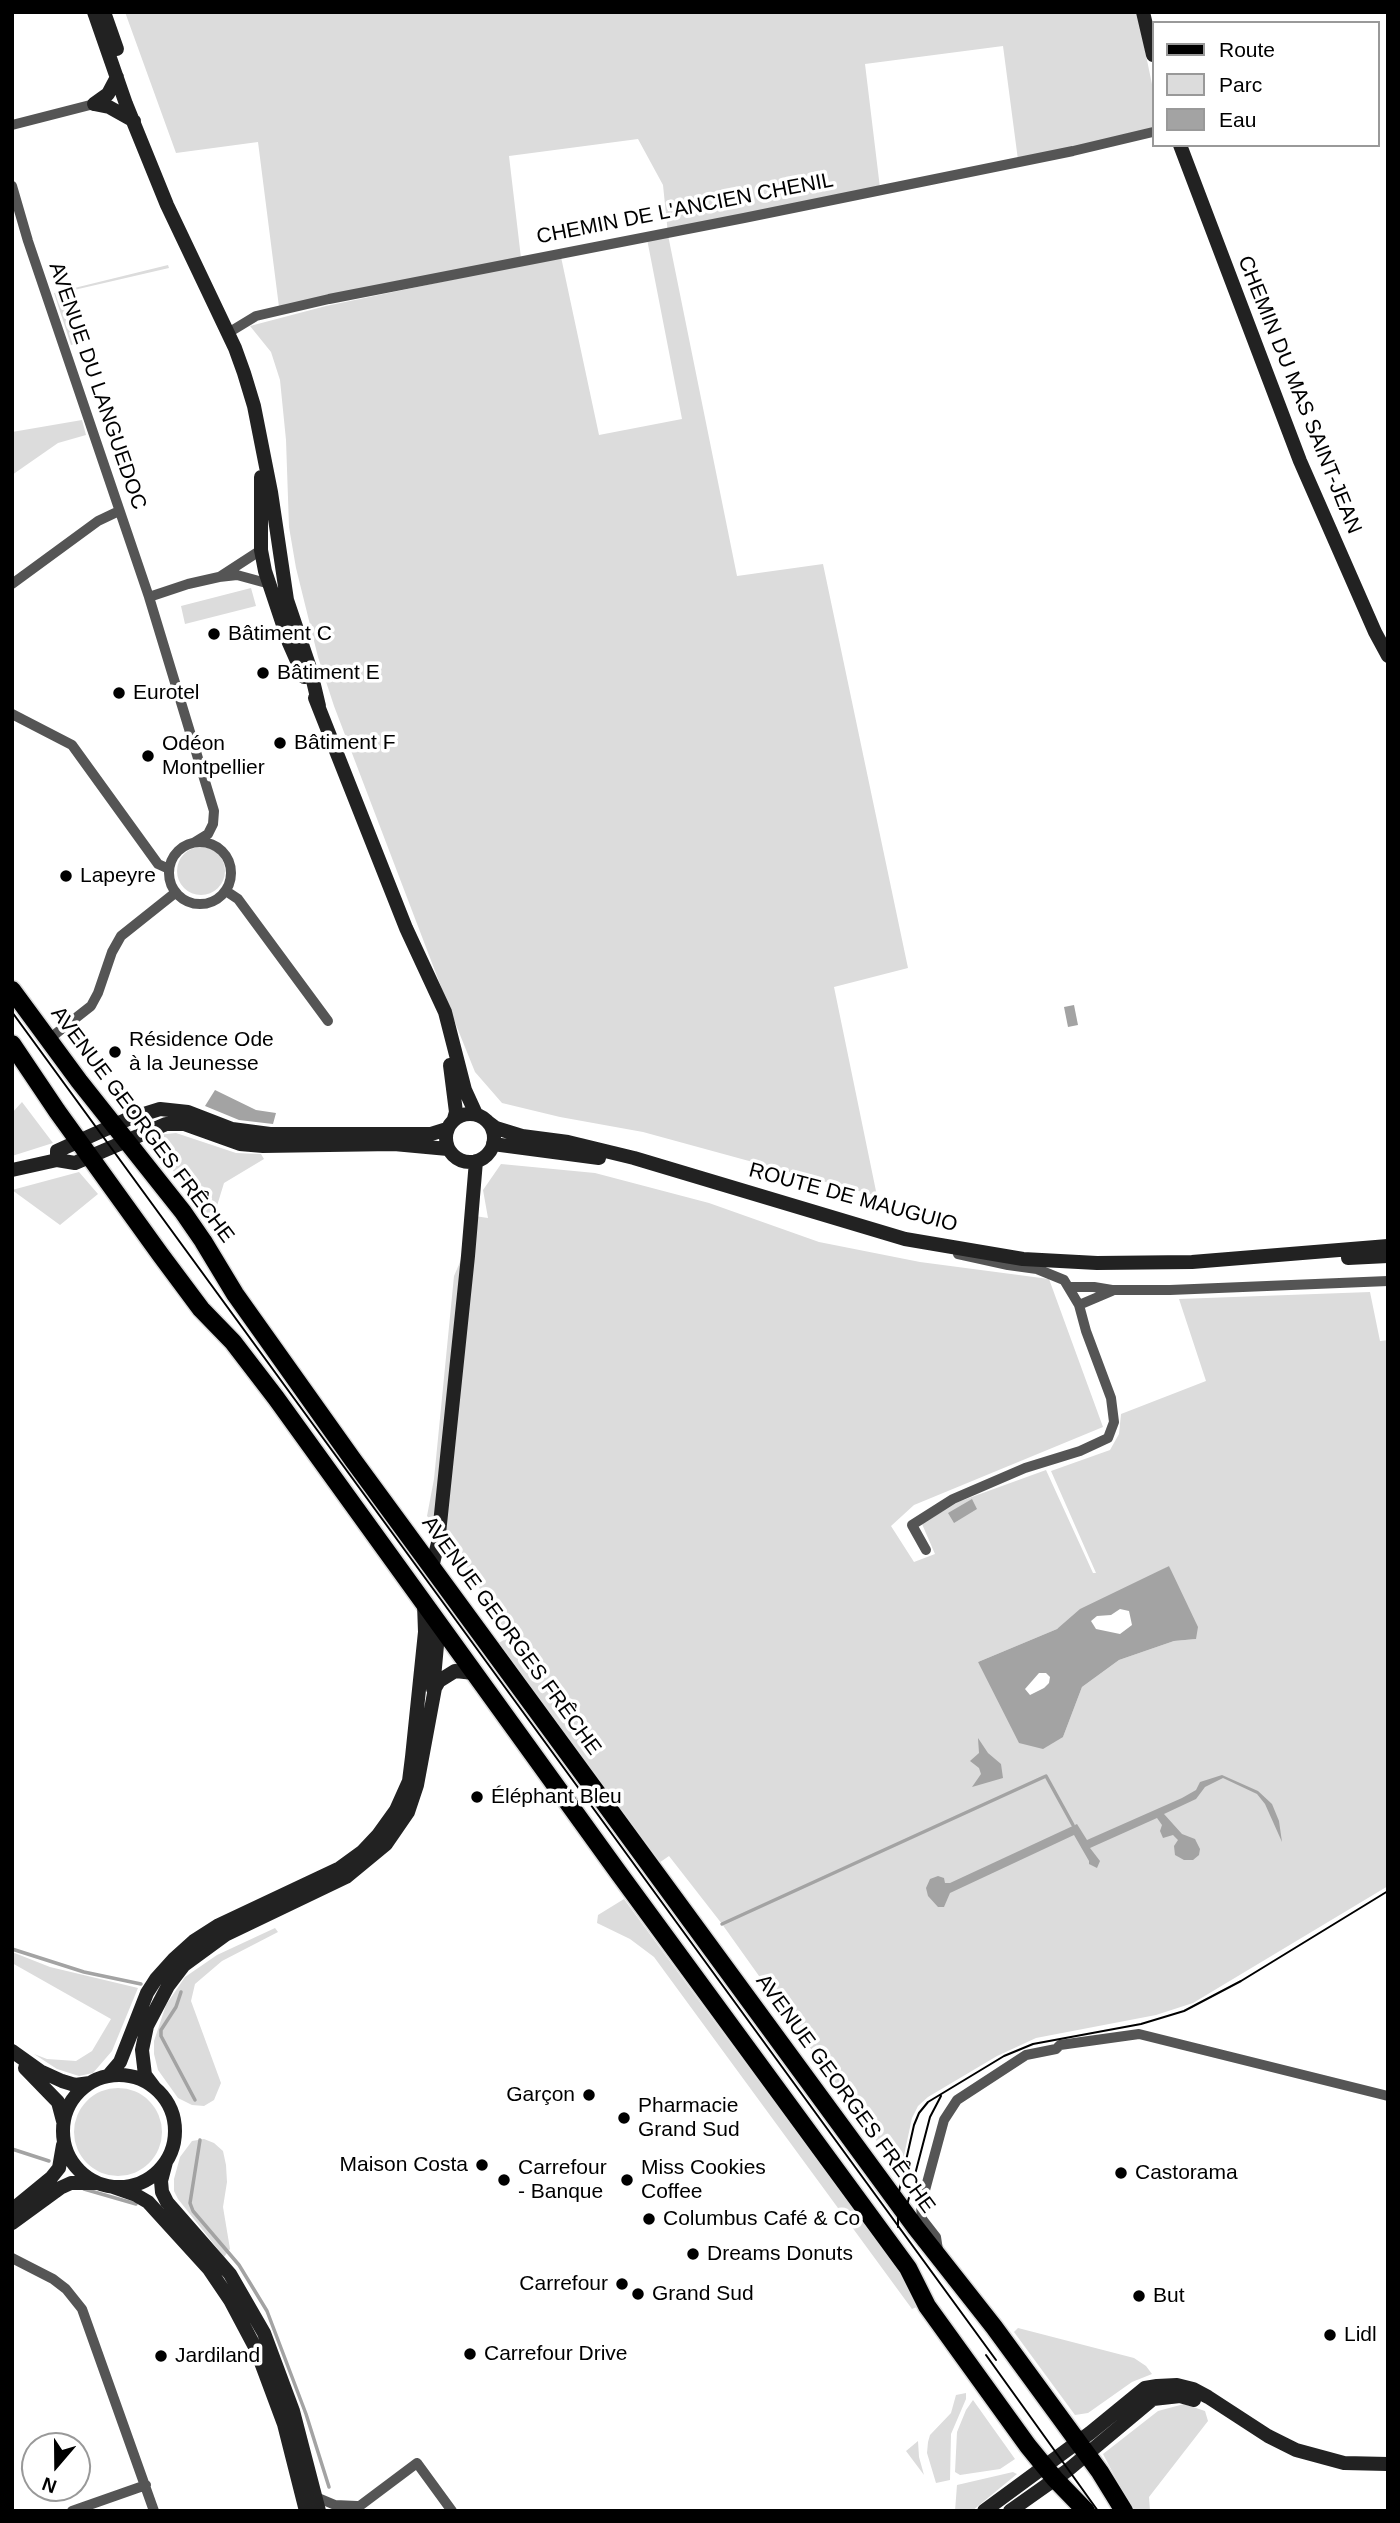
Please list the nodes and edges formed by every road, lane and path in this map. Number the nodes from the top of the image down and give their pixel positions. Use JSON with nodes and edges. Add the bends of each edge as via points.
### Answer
{"nodes":[{"id":1,"x":94,"y":12,"type":"edge"},
{"id":2,"x":104,"y":12,"type":"edge"},
{"id":3,"x":1143,"y":12,"type":"edge"},
{"id":4,"x":1152,"y":51,"type":"edge"},
{"id":5,"x":117,"y":77,"type":"junction"},
{"id":6,"x":98,"y":102,"type":"junction"},
{"id":7,"x":130,"y":112,"type":"junction"},
{"id":8,"x":12,"y":125,"type":"edge"},
{"id":9,"x":1152,"y":132,"type":"edge"},
{"id":10,"x":1181,"y":147,"type":"edge"},
{"id":11,"x":12,"y":186,"type":"edge"},
{"id":12,"x":228,"y":333,"type":"junction"},
{"id":13,"x":262,"y":455,"type":"junction"},
{"id":14,"x":119,"y":511,"type":"junction"},
{"id":15,"x":278,"y":547,"type":"junction"},
{"id":16,"x":261,"y":550,"type":"junction"},
{"id":17,"x":271,"y":568,"type":"junction"},
{"id":18,"x":219,"y":577,"type":"junction"},
{"id":19,"x":12,"y":584,"type":"edge"},
{"id":20,"x":270,"y":584,"type":"junction"},
{"id":21,"x":149,"y":597,"type":"junction"},
{"id":22,"x":298,"y":634,"type":"junction"},
{"id":23,"x":1388,"y":656,"type":"edge"},
{"id":24,"x":319,"y":706,"type":"junction"},
{"id":25,"x":12,"y":714,"type":"edge"},
{"id":26,"x":195,"y":842,"type":"junction"},
{"id":27,"x":169,"y":869,"type":"junction"},
{"id":28,"x":226,"y":891,"type":"junction"},
{"id":29,"x":175,"y":893,"type":"junction"},
{"id":30,"x":429,"y":982,"type":"junction"},
{"id":31,"x":12,"y":990,"type":"edge"},
{"id":32,"x":328,"y":1021,"type":"dead end"},
{"id":33,"x":49,"y":1039,"type":"junction"},
{"id":34,"x":12,"y":1044,"type":"edge"},
{"id":35,"x":482,"y":1118,"type":"junction"},
{"id":36,"x":450,"y":1124,"type":"junction"},
{"id":37,"x":115,"y":1125,"type":"junction"},
{"id":38,"x":127,"y":1140,"type":"junction"},
{"id":39,"x":79,"y":1141,"type":"junction"},
{"id":40,"x":493,"y":1144,"type":"junction"},
{"id":41,"x":448,"y":1149,"type":"junction"},
{"id":42,"x":90,"y":1156,"type":"junction"},
{"id":43,"x":57,"y":1160,"type":"junction"},
{"id":44,"x":476,"y":1161,"type":"junction"},
{"id":45,"x":12,"y":1170,"type":"edge"},
{"id":46,"x":676,"y":1171,"type":"junction"},
{"id":47,"x":905,"y":1239,"type":"junction"},
{"id":48,"x":1388,"y":1246,"type":"edge"},
{"id":49,"x":1388,"y":1256,"type":"edge"},
{"id":50,"x":1231,"y":1260,"type":"junction"},
{"id":51,"x":1388,"y":1281,"type":"edge"},
{"id":52,"x":1070,"y":1287,"type":"junction"},
{"id":53,"x":1112,"y":1290,"type":"junction"},
{"id":54,"x":1079,"y":1305,"type":"junction"},
{"id":55,"x":926,"y":1550,"type":"dead end"},
{"id":56,"x":432,"y":1566,"type":"junction"},
{"id":57,"x":446,"y":1585,"type":"junction"},
{"id":58,"x":424,"y":1604,"type":"junction"},
{"id":59,"x":461,"y":1606,"type":"junction"},
{"id":60,"x":439,"y":1623,"type":"junction"},
{"id":61,"x":474,"y":1673,"type":"junction"},
{"id":62,"x":432,"y":1698,"type":"junction"},
{"id":63,"x":12,"y":2052,"type":"edge"},
{"id":64,"x":108,"y":2076,"type":"junction"},
{"id":65,"x":91,"y":2082,"type":"junction"},
{"id":66,"x":154,"y":2087,"type":"junction"},
{"id":67,"x":1388,"y":2096,"type":"edge"},
{"id":68,"x":63,"y":2123,"type":"junction"},
{"id":69,"x":63,"y":2140,"type":"junction"},
{"id":70,"x":166,"y":2162,"type":"junction"},
{"id":71,"x":97,"y":2183,"type":"junction"},
{"id":72,"x":113,"y":2187,"type":"junction"},
{"id":73,"x":12,"y":2210,"type":"edge"},
{"id":74,"x":12,"y":2223,"type":"edge"},
{"id":75,"x":939,"y":2256,"type":"junction"},
{"id":76,"x":14,"y":2258,"type":"edge"},
{"id":77,"x":1082,"y":2448,"type":"junction"},
{"id":78,"x":1388,"y":2464,"type":"edge"},
{"id":79,"x":1049,"y":2472,"type":"junction"},
{"id":80,"x":1388,"y":2473,"type":"edge"},
{"id":81,"x":146,"y":2485,"type":"junction"},
{"id":82,"x":318,"y":2504,"type":"edge"},
{"id":83,"x":355,"y":2508,"type":"edge"},
{"id":84,"x":72,"y":2511,"type":"edge"},
{"id":85,"x":155,"y":2511,"type":"edge"},
{"id":86,"x":306,"y":2511,"type":"edge"},
{"id":87,"x":452,"y":2511,"type":"edge"},
{"id":88,"x":984,"y":2511,"type":"edge"},
{"id":89,"x":1010,"y":2511,"type":"edge"},
{"id":90,"x":1086,"y":2511,"type":"edge"},
{"id":91,"x":1124,"y":2511,"type":"edge"}],
"edges":[{"from":1,"to":5,"type":"street"},
{"from":2,"to":7,"type":"street","via":[[136,103]]},
{"from":3,"to":4,"type":"street"},
{"from":5,"to":6,"type":"street"},
{"from":5,"to":7,"type":"street"},
{"from":6,"to":7,"type":"street"},
{"from":6,"to":8,"type":"street"},
{"from":7,"to":12,"type":"street","via":[[167,205]]},
{"from":9,"to":12,"type":"street","name":"CHEMIN DE L'ANCIEN CHENIL","via":[[329,299],[256,316]]},
{"from":10,"to":23,"type":"street","name":"CHEMIN DU MAS SAINT-JEAN","via":[[1295,449]]},
{"from":11,"to":14,"type":"street","name":"AVENUE DU LANGUEDOC"},
{"from":12,"to":13,"type":"street","via":[[254,406]]},
{"from":13,"to":15,"type":"street"},
{"from":13,"to":16,"type":"street"},
{"from":14,"to":19,"type":"street","via":[[98,521]]},
{"from":14,"to":21,"type":"street","name":"AVENUE DU LANGUEDOC"},
{"from":15,"to":17,"type":"street"},
{"from":15,"to":22,"type":"street"},
{"from":16,"to":17,"type":"street"},
{"from":16,"to":18,"type":"street"},
{"from":16,"to":20,"type":"street"},
{"from":17,"to":20,"type":"street"},
{"from":17,"to":22,"type":"street","via":[[288,619]]},
{"from":18,"to":20,"type":"street","via":[[237,575]]},
{"from":18,"to":21,"type":"street"},
{"from":20,"to":24,"type":"street","via":[[289,643]]},
{"from":21,"to":26,"type":"street","name":"AVENUE DU LANGUEDOC","via":[[214,811],[208,834]]},
{"from":22,"to":24,"type":"street"},
{"from":24,"to":30,"type":"street"},
{"from":25,"to":27,"type":"street","via":[[72,745],[158,864]]},
{"from":26,"to":27,"type":"street","via":[[177,851]]},
{"from":26,"to":28,"type":"street","via":[[215,845],[228,857],[232,875]]},
{"from":27,"to":29,"type":"street"},
{"from":28,"to":29,"type":"street","via":[[204,904]]},
{"from":28,"to":32,"type":"street","via":[[238,899]]},
{"from":29,"to":33,"type":"street","via":[[124,932],[111,951],[91,1006]]},
{"from":30,"to":35,"type":"street","via":[[444,1012],[465,1090]]},
{"from":30,"to":36,"type":"street","via":[[448,1056],[456,1112]]},
{"from":31,"to":33,"type":"main road","name":"AVENUE GEORGES FRÊCHE"},
{"from":33,"to":37,"type":"main road","name":"AVENUE GEORGES FRÊCHE"},
{"from":34,"to":39,"type":"main road"},
{"from":35,"to":36,"type":"street","via":[[461,1115]]},
{"from":35,"to":40,"type":"street","via":[[492,1129]]},
{"from":35,"to":46,"type":"street","name":"ROUTE DE MAUGUIO","via":[[522,1136],[568,1142]]},
{"from":36,"to":37,"type":"street","via":[[430,1134],[257,1133],[172,1108]]},
{"from":36,"to":41,"type":"street"},
{"from":37,"to":38,"type":"main road","name":"AVENUE GEORGES FRÊCHE"},
{"from":37,"to":39,"type":"street"},
{"from":38,"to":41,"type":"street","via":[[166,1124],[184,1124],[240,1144],[394,1144]]},
{"from":38,"to":42,"type":"street"},
{"from":38,"to":56,"type":"main road","name":"AVENUE GEORGES FRÊCHE","via":[[204,1241],[234,1294]]},
{"from":39,"to":42,"type":"main road"},
{"from":39,"to":43,"type":"street","via":[[57,1151]]},
{"from":40,"to":44,"type":"street","via":[[487,1155]]},
{"from":40,"to":46,"type":"street","name":"ROUTE DE MAUGUIO"},
{"from":41,"to":44,"type":"street","via":[[460,1160]]},
{"from":42,"to":43,"type":"street","via":[[75,1163]]},
{"from":42,"to":58,"type":"main road","via":[[201,1309],[276,1398]]},
{"from":43,"to":45,"type":"street"},
{"from":44,"to":56,"type":"street"},
{"from":46,"to":47,"type":"street","name":"ROUTE DE MAUGUIO"},
{"from":47,"to":50,"type":"street","name":"ROUTE DE MAUGUIO","via":[[1045,1260]]},
{"from":47,"to":52,"type":"street","via":[[971,1258],[1037,1269],[1054,1274]]},
{"from":48,"to":50,"type":"street","name":"ROUTE DE MAUGUIO"},
{"from":49,"to":50,"type":"street","name":"ROUTE DE MAUGUIO"},
{"from":51,"to":53,"type":"street"},
{"from":52,"to":53,"type":"street"},
{"from":52,"to":54,"type":"street"},
{"from":53,"to":54,"type":"street"},
{"from":54,"to":55,"type":"street","via":[[1111,1398],[1114,1422],[1108,1438],[1025,1468],[944,1505],[912,1525]]},
{"from":56,"to":57,"type":"main road","name":"AVENUE GEORGES FRÊCHE"},
{"from":57,"to":58,"type":"main road"},
{"from":57,"to":59,"type":"main road","name":"AVENUE GEORGES FRÊCHE"},
{"from":58,"to":60,"type":"main road"},
{"from":58,"to":64,"type":"street","via":[[423,1665],[410,1769],[396,1810],[362,1852],[340,1868],[219,1925],[174,1959],[147,1993],[120,2063]]},
{"from":59,"to":60,"type":"main road"},
{"from":59,"to":75,"type":"main road","name":"AVENUE GEORGES FRÊCHE"},
{"from":60,"to":61,"type":"main road"},
{"from":60,"to":62,"type":"street"},
{"from":61,"to":62,"type":"street","via":[[455,1671],[435,1688]]},
{"from":61,"to":79,"type":"main road","via":[[908,2268],[927,2306]]},
{"from":62,"to":66,"type":"street","via":[[417,1786],[399,1829],[346,1878],[225,1935],[184,1965],[154,2008],[144,2038],[142,2061]]},
{"from":63,"to":65,"type":"street","via":[[62,2081],[75,2085]]},
{"from":63,"to":68,"type":"street","via":[[58,2102]]},
{"from":64,"to":65,"type":"street"},
{"from":64,"to":66,"type":"street","via":[[132,2077]]},
{"from":65,"to":68,"type":"street","via":[[72,2099]]},
{"from":66,"to":70,"type":"street","via":[[174,2120],[174,2142]]},
{"from":67,"to":75,"type":"street","via":[[1139,2034],[1060,2045],[1026,2055],[957,2100],[944,2120],[921,2205],[922,2219],[936,2237]]},
{"from":68,"to":69,"type":"street"},
{"from":69,"to":71,"type":"street","via":[[69,2158]]},
{"from":69,"to":73,"type":"street","via":[[59,2168]]},
{"from":70,"to":72,"type":"street","via":[[143,2182]]},
{"from":70,"to":82,"type":"street","via":[[161,2181],[167,2202],[230,2274],[264,2333],[293,2411]]},
{"from":71,"to":72,"type":"street"},
{"from":71,"to":74,"type":"street","via":[[60,2188]]},
{"from":72,"to":86,"type":"street","via":[[148,2202],[209,2269],[230,2300],[256,2349],[284,2424]]},
{"from":75,"to":77,"type":"main road","name":"AVENUE GEORGES FRÊCHE"},
{"from":76,"to":81,"type":"street","via":[[53,2279],[82,2309]]},
{"from":77,"to":78,"type":"street","via":[[1145,2388],[1177,2385],[1208,2397],[1296,2450],[1344,2463]]},
{"from":77,"to":79,"type":"street"},
{"from":77,"to":80,"type":"street","via":[[1144,2405],[1164,2396],[1180,2396],[1203,2404],[1293,2458],[1342,2471]]},
{"from":77,"to":91,"type":"main road","name":"AVENUE GEORGES FRÊCHE"},
{"from":79,"to":88,"type":"street"},
{"from":79,"to":89,"type":"street"},
{"from":79,"to":90,"type":"main road"},
{"from":81,"to":84,"type":"street"},
{"from":81,"to":85,"type":"street"},
{"from":82,"to":83,"type":"street"},
{"from":83,"to":87,"type":"street","via":[[417,2463]]}]}
